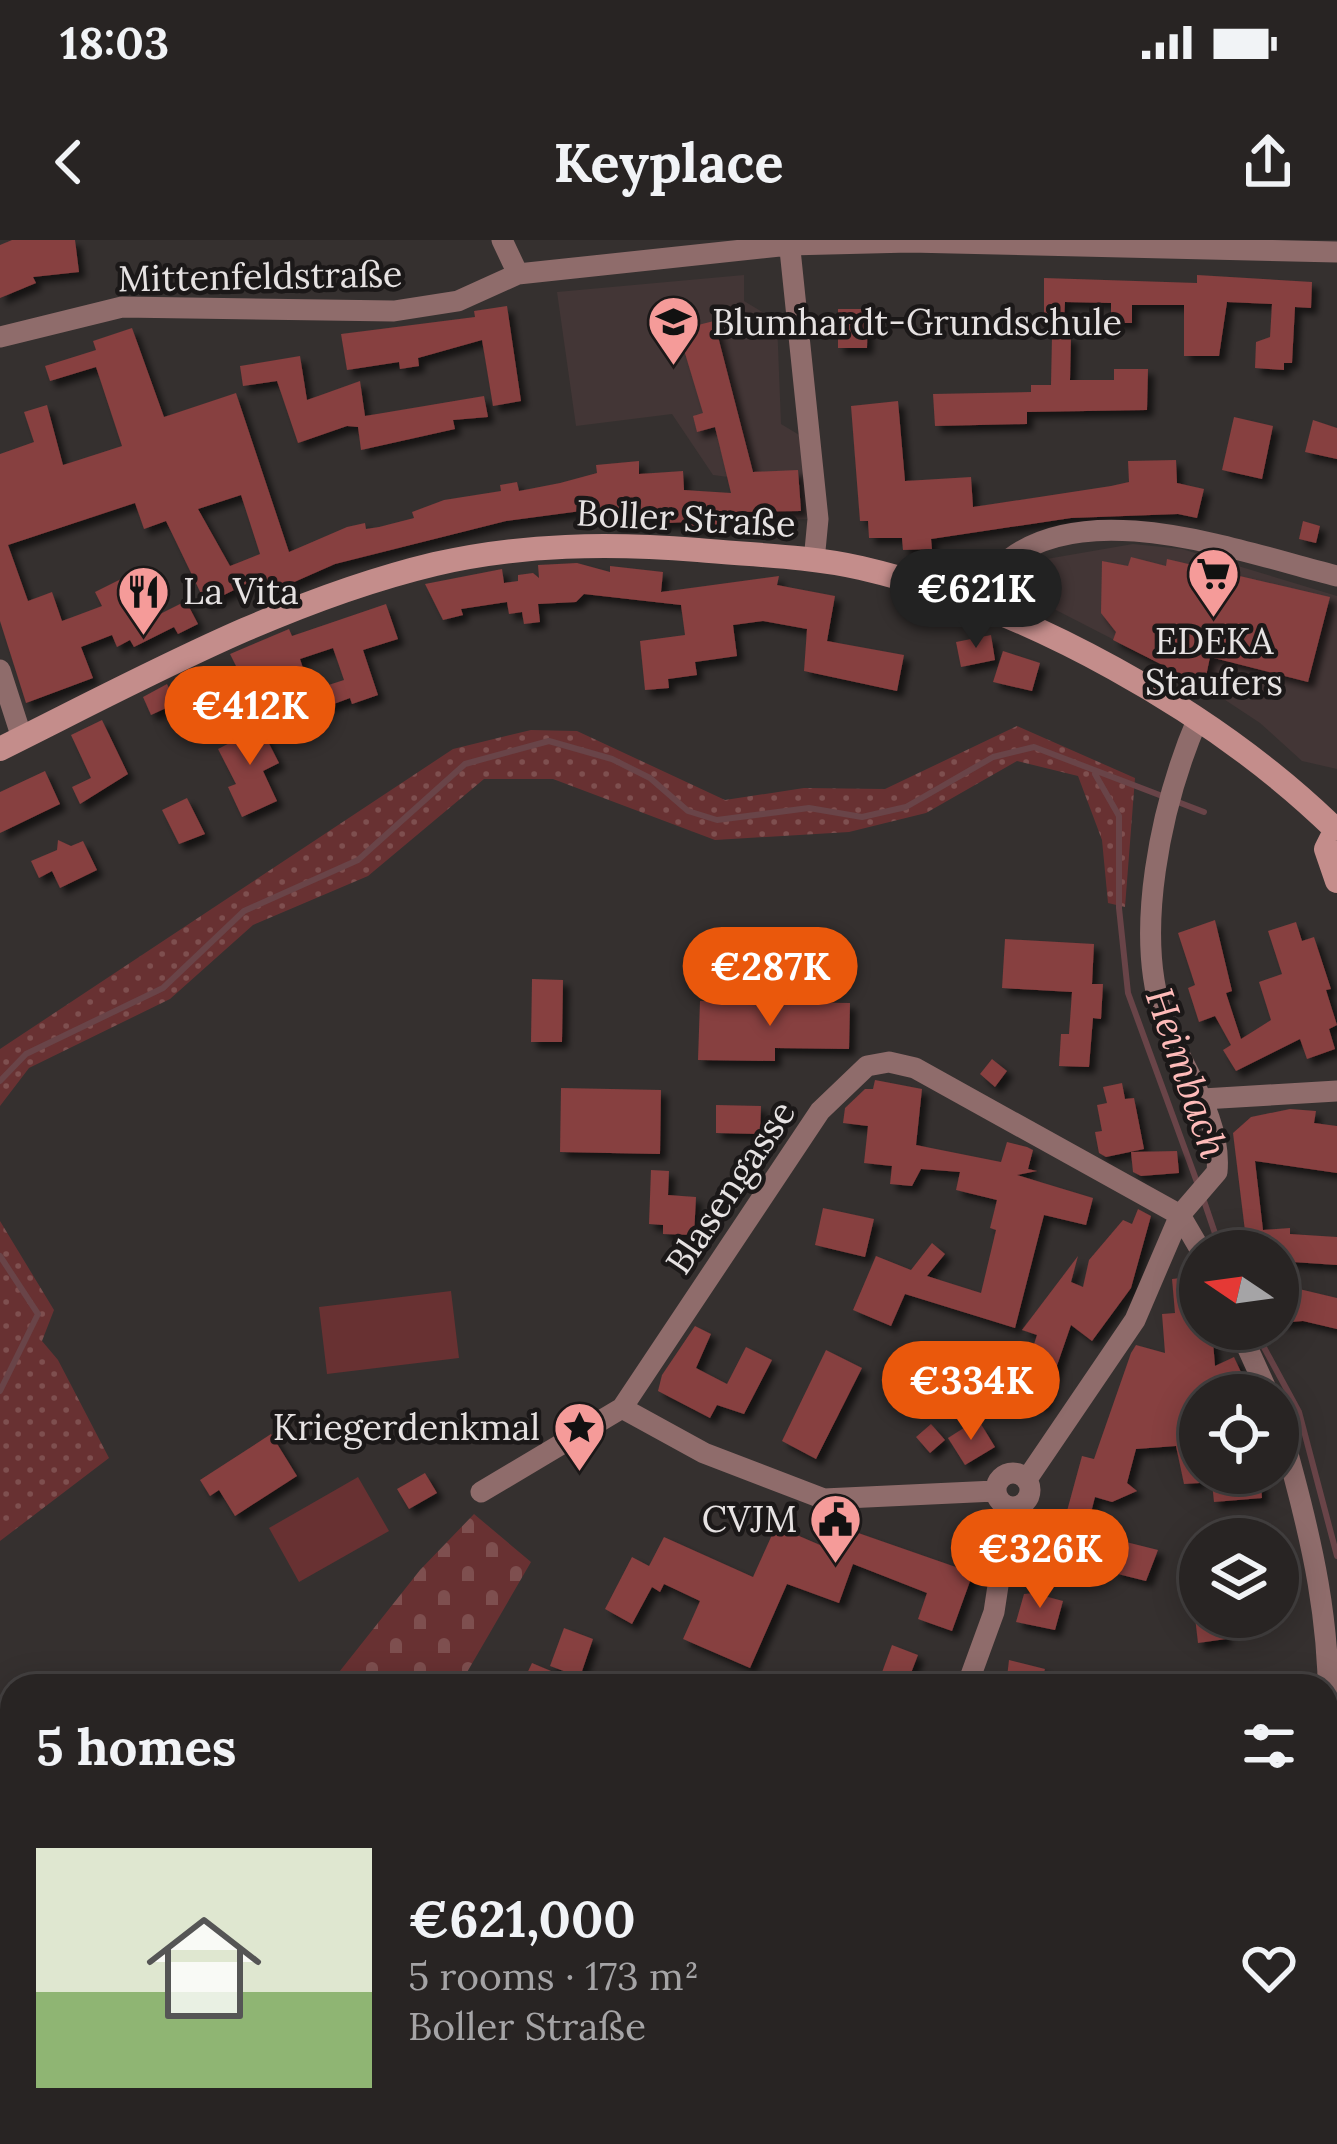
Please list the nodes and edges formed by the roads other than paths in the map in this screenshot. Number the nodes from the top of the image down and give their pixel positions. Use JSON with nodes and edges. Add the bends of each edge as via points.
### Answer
{"nodes":[{"id":1,"x":502,"y":240,"type":"edge"},
{"id":2,"x":789,"y":243,"type":"edge"},
{"id":3,"x":1337,"y":252,"type":"edge"},
{"id":4,"x":518,"y":274,"type":"junction"},
{"id":5,"x":0,"y":337,"type":"edge"},
{"id":6,"x":814,"y":561,"type":"junction"},
{"id":7,"x":1337,"y":576,"type":"edge"},
{"id":8,"x":975,"y":608,"type":"junction"},
{"id":9,"x":0,"y":670,"type":"edge"},
{"id":10,"x":1198,"y":718,"type":"junction"},
{"id":11,"x":11,"y":743,"type":"edge"},
{"id":12,"x":1336,"y":828,"type":"edge"},
{"id":13,"x":1337,"y":882,"type":"edge"},
{"id":14,"x":1337,"y":1091,"type":"edge"},
{"id":15,"x":1203,"y":1099,"type":"junction"},
{"id":16,"x":1183,"y":1212,"type":"junction"},
{"id":17,"x":1191,"y":1230,"type":"edge"},
{"id":18,"x":622,"y":1408,"type":"junction"},
{"id":19,"x":1299,"y":1491,"type":"edge"},
{"id":20,"x":481,"y":1492,"type":"dead end"},
{"id":21,"x":1003,"y":1499,"type":"junction"},
{"id":22,"x":971,"y":1674,"type":"edge"},
{"id":23,"x":1329,"y":1674,"type":"edge"}],
"edges":[{"from":1,"to":4,"type":"street"},
{"from":2,"to":3,"type":"street","name":"Mittenfeldstraße"},
{"from":2,"to":4,"type":"street","name":"Mittenfeldstraße"},
{"from":2,"to":6,"type":"street","via":[[818,519]]},
{"from":4,"to":5,"type":"street","name":"Mittenfeldstraße","via":[[458,301],[394,310],[122,307]]},
{"from":6,"to":8,"type":"main road","name":"Boller Straße","via":[[862,568]]},
{"from":6,"to":11,"type":"main road","name":"Boller Straße","via":[[601,546],[516,548],[436,564],[245,628]]},
{"from":7,"to":8,"type":"street","via":[[1138,528],[1037,542],[997,569]]},
{"from":8,"to":10,"type":"main road","name":"Boller Straße","via":[[1117,667]]},
{"from":9,"to":11,"type":"street"},
{"from":10,"to":12,"type":"main road","name":"Boller Straße"},
{"from":10,"to":15,"type":"street","via":[[1178,763],[1151,919],[1166,1026]]},
{"from":12,"to":13,"type":"main road","via":[[1326,860]]},
{"from":14,"to":15,"type":"street"},
{"from":15,"to":16,"type":"street","via":[[1216,1172]]},
{"from":16,"to":17,"type":"street"},
{"from":16,"to":18,"type":"street","name":"Blasengasse","via":[[915,1068],[866,1066],[820,1111]]},
{"from":16,"to":21,"type":"street","via":[[1135,1320],[1027,1479],[1026,1500]]},
{"from":18,"to":20,"type":"street"},
{"from":18,"to":21,"type":"street","via":[[704,1453],[824,1499]]},
{"from":19,"to":23,"type":"street"},
{"from":21,"to":22,"type":"street","via":[[994,1612]]}]}
